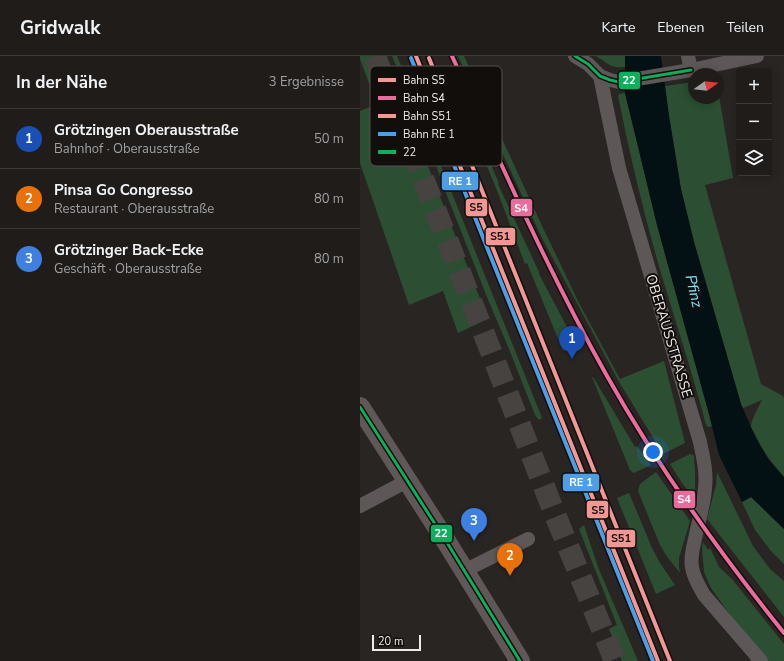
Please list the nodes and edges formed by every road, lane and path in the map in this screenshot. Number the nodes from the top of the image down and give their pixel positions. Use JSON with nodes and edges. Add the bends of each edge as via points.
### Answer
{"nodes":[{"id":1,"x":575,"y":56,"type":"edge"},
{"id":2,"x":757,"y":56,"type":"edge"},
{"id":3,"x":690,"y":63,"type":"edge"},
{"id":4,"x":600,"y":76,"type":"junction"},
{"id":5,"x":360,"y":407,"type":"edge"},
{"id":6,"x":407,"y":481,"type":"junction"},
{"id":7,"x":360,"y":506,"type":"edge"},
{"id":8,"x":528,"y":539,"type":"dead end"},
{"id":9,"x":464,"y":571,"type":"junction"},
{"id":10,"x":520,"y":661,"type":"edge"},
{"id":11,"x":761,"y":661,"type":"edge"}],
"edges":[{"from":1,"to":4,"type":"street"},
{"from":2,"to":3,"type":"street"},
{"from":3,"to":4,"type":"street","via":[[676,72],[619,82]]},
{"from":4,"to":11,"type":"street","name":"OBERAUSSTRASSE","via":[[619,168],[703,456],[705,489],[691,561],[694,575],[704,595]]},
{"from":5,"to":6,"type":"street"},
{"from":6,"to":7,"type":"street"},
{"from":6,"to":9,"type":"street"},
{"from":8,"to":9,"type":"street"},
{"from":9,"to":10,"type":"street"}]}
